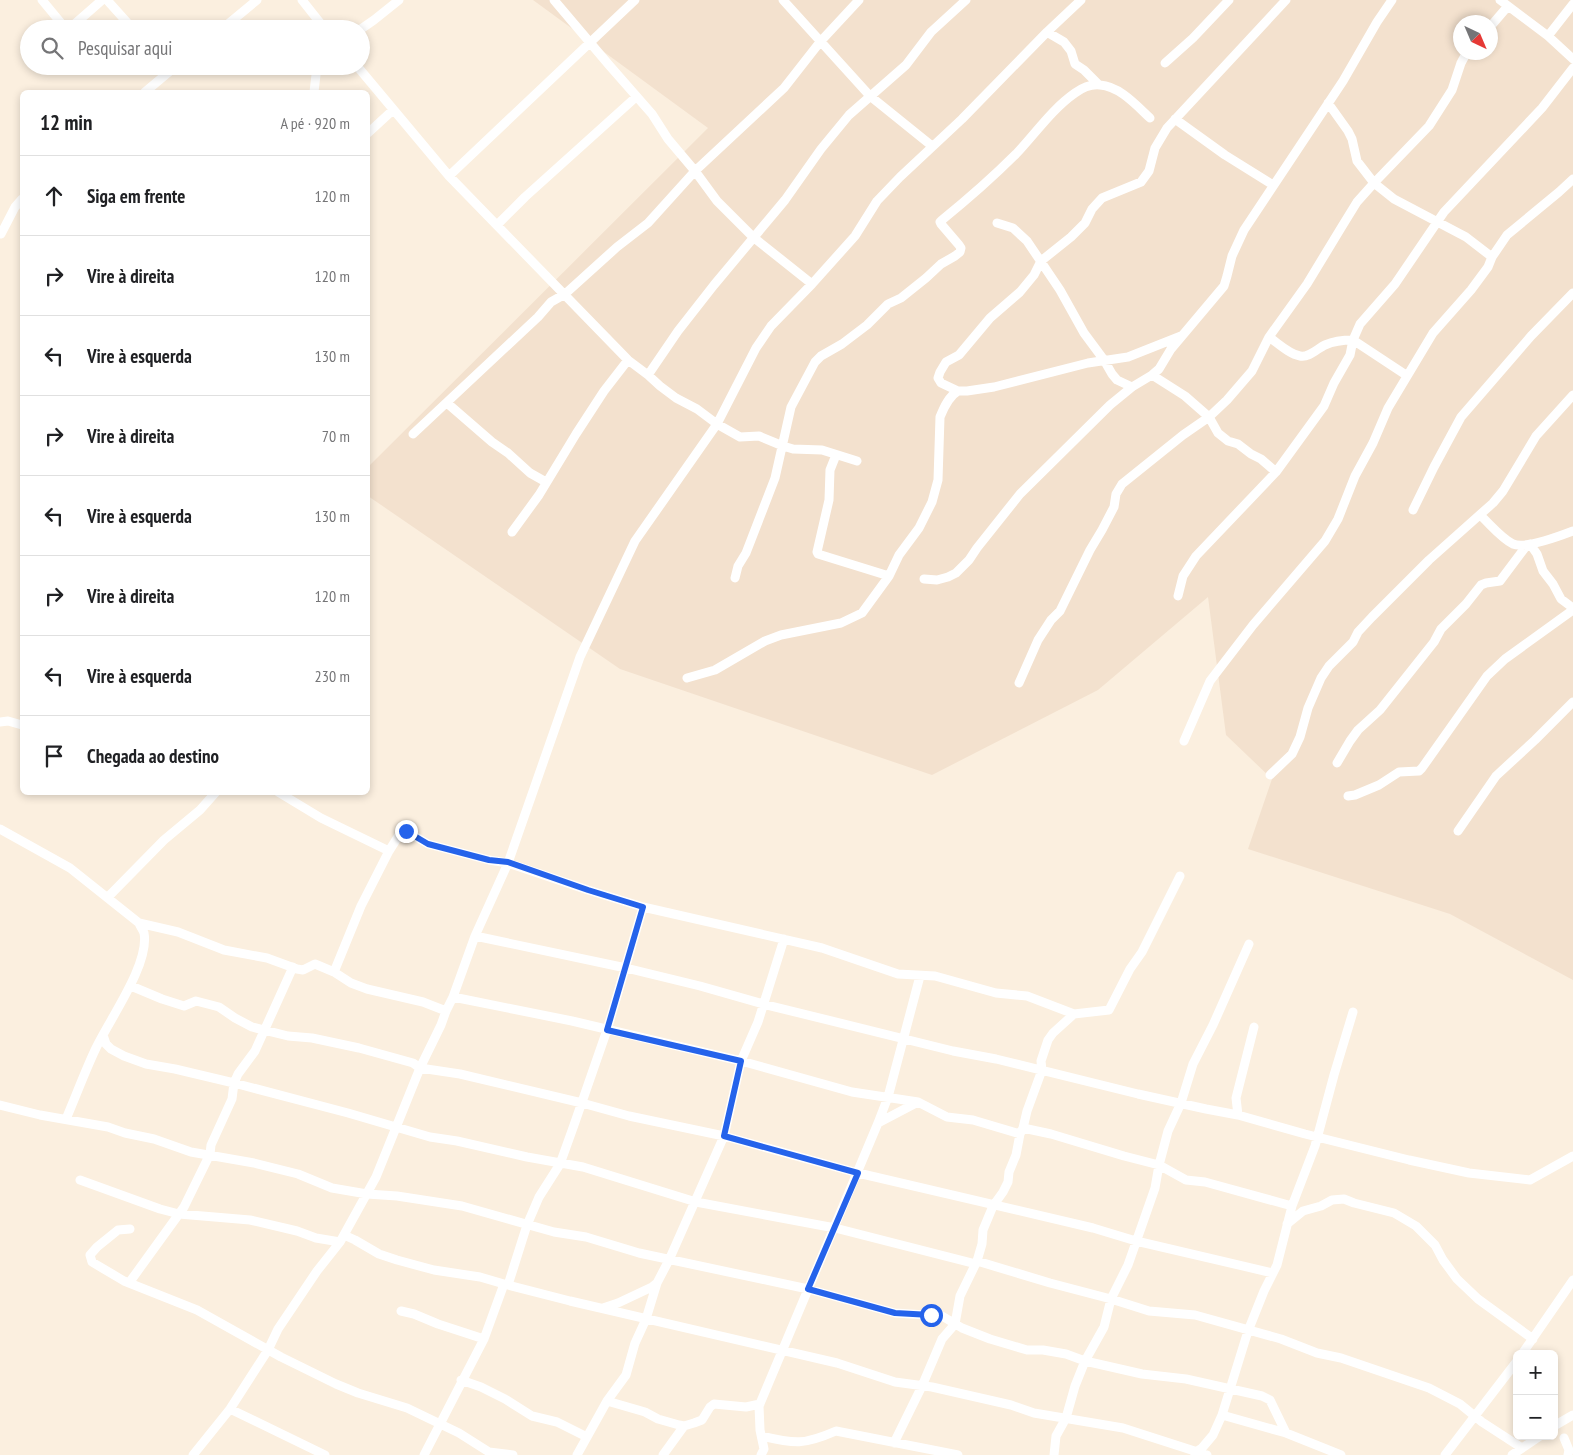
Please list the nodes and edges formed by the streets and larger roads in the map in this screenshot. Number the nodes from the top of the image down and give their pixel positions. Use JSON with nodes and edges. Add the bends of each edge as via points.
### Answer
{"nodes":[{"id":1,"x":42,"y":0,"type":"edge"},
{"id":2,"x":102,"y":0,"type":"edge"},
{"id":3,"x":107,"y":0,"type":"edge"},
{"id":4,"x":257,"y":0,"type":"edge"},
{"id":5,"x":302,"y":0,"type":"edge"},
{"id":6,"x":399,"y":0,"type":"edge"},
{"id":7,"x":554,"y":0,"type":"edge"},
{"id":8,"x":635,"y":0,"type":"edge"},
{"id":9,"x":783,"y":0,"type":"edge"},
{"id":10,"x":859,"y":0,"type":"edge"},
{"id":11,"x":966,"y":0,"type":"edge"},
{"id":12,"x":1082,"y":0,"type":"edge"},
{"id":13,"x":1230,"y":0,"type":"edge"},
{"id":14,"x":1286,"y":0,"type":"edge"},
{"id":15,"x":1392,"y":0,"type":"edge"},
{"id":16,"x":1503,"y":2,"type":"edge"},
{"id":17,"x":1573,"y":4,"type":"edge"},
{"id":18,"x":1496,"y":15,"type":"edge"},
{"id":19,"x":60,"y":20,"type":"edge"},
{"id":20,"x":79,"y":20,"type":"edge"},
{"id":21,"x":125,"y":20,"type":"edge"},
{"id":22,"x":233,"y":20,"type":"edge"},
{"id":23,"x":319,"y":20,"type":"edge"},
{"id":24,"x":370,"y":23,"type":"edge"},
{"id":25,"x":1047,"y":32,"type":"junction"},
{"id":26,"x":1548,"y":36,"type":"junction"},
{"id":27,"x":589,"y":42,"type":"junction"},
{"id":28,"x":820,"y":42,"type":"junction"},
{"id":29,"x":1573,"y":59,"type":"edge"},
{"id":30,"x":1463,"y":60,"type":"edge"},
{"id":31,"x":1165,"y":63,"type":"dead end"},
{"id":32,"x":1573,"y":68,"type":"edge"},
{"id":33,"x":163,"y":75,"type":"edge"},
{"id":34,"x":316,"y":75,"type":"edge"},
{"id":35,"x":364,"y":75,"type":"edge"},
{"id":36,"x":1099,"y":85,"type":"junction"},
{"id":37,"x":147,"y":90,"type":"edge"},
{"id":38,"x":314,"y":90,"type":"edge"},
{"id":39,"x":870,"y":96,"type":"junction"},
{"id":40,"x":636,"y":97,"type":"junction"},
{"id":41,"x":1328,"y":103,"type":"junction"},
{"id":42,"x":393,"y":110,"type":"junction"},
{"id":43,"x":1150,"y":118,"type":"dead end"},
{"id":44,"x":1175,"y":119,"type":"junction"},
{"id":45,"x":370,"y":131,"type":"edge"},
{"id":46,"x":932,"y":146,"type":"junction"},
{"id":47,"x":695,"y":171,"type":"junction"},
{"id":48,"x":448,"y":176,"type":"junction"},
{"id":49,"x":1573,"y":178,"type":"edge"},
{"id":50,"x":1374,"y":183,"type":"junction"},
{"id":51,"x":1273,"y":185,"type":"junction"},
{"id":52,"x":20,"y":201,"type":"edge"},
{"id":53,"x":1438,"y":222,"type":"junction"},
{"id":54,"x":998,"y":223,"type":"dead end"},
{"id":55,"x":497,"y":225,"type":"junction"},
{"id":56,"x":1,"y":234,"type":"edge"},
{"id":57,"x":753,"y":237,"type":"junction"},
{"id":58,"x":1492,"y":257,"type":"junction"},
{"id":59,"x":1041,"y":261,"type":"junction"},
{"id":60,"x":812,"y":284,"type":"junction"},
{"id":61,"x":1573,"y":293,"type":"edge"},
{"id":62,"x":565,"y":294,"type":"junction"},
{"id":63,"x":1182,"y":336,"type":"junction"},
{"id":64,"x":1270,"y":338,"type":"junction"},
{"id":65,"x":1353,"y":340,"type":"junction"},
{"id":66,"x":628,"y":360,"type":"junction"},
{"id":67,"x":1104,"y":360,"type":"junction"},
{"id":68,"x":648,"y":375,"type":"junction"},
{"id":69,"x":1152,"y":375,"type":"junction"},
{"id":70,"x":1406,"y":375,"type":"junction"},
{"id":71,"x":1132,"y":387,"type":"junction"},
{"id":72,"x":958,"y":391,"type":"junction"},
{"id":73,"x":1573,"y":395,"type":"edge"},
{"id":74,"x":447,"y":403,"type":"junction"},
{"id":75,"x":1209,"y":417,"type":"junction"},
{"id":76,"x":717,"y":424,"type":"junction"},
{"id":77,"x":413,"y":434,"type":"dead end"},
{"id":78,"x":783,"y":446,"type":"junction"},
{"id":79,"x":836,"y":455,"type":"junction"},
{"id":80,"x":857,"y":461,"type":"dead end"},
{"id":81,"x":1276,"y":472,"type":"junction"},
{"id":82,"x":546,"y":482,"type":"junction"},
{"id":83,"x":1414,"y":510,"type":"dead end"},
{"id":84,"x":1480,"y":515,"type":"junction"},
{"id":85,"x":1573,"y":530,"type":"edge"},
{"id":86,"x":512,"y":532,"type":"dead end"},
{"id":87,"x":1529,"y":544,"type":"junction"},
{"id":88,"x":889,"y":576,"type":"junction"},
{"id":89,"x":735,"y":578,"type":"dead end"},
{"id":90,"x":924,"y":579,"type":"dead end"},
{"id":91,"x":1178,"y":596,"type":"dead end"},
{"id":92,"x":1573,"y":609,"type":"edge"},
{"id":93,"x":687,"y":678,"type":"dead end"},
{"id":94,"x":1019,"y":683,"type":"dead end"},
{"id":95,"x":1573,"y":702,"type":"edge"},
{"id":96,"x":0,"y":722,"type":"edge"},
{"id":97,"x":20,"y":725,"type":"edge"},
{"id":98,"x":1184,"y":741,"type":"dead end"},
{"id":99,"x":1337,"y":763,"type":"dead end"},
{"id":100,"x":1270,"y":774,"type":"dead end"},
{"id":101,"x":213,"y":795,"type":"edge"},
{"id":102,"x":283,"y":795,"type":"edge"},
{"id":103,"x":1348,"y":796,"type":"dead end"},
{"id":104,"x":0,"y":829,"type":"edge"},
{"id":105,"x":1458,"y":831,"type":"dead end"},
{"id":106,"x":389,"y":851,"type":"junction"},
{"id":107,"x":508,"y":862,"type":"junction"},
{"id":108,"x":1180,"y":876,"type":"dead end"},
{"id":109,"x":108,"y":897,"type":"junction"},
{"id":110,"x":643,"y":907,"type":"junction"},
{"id":111,"x":139,"y":923,"type":"junction"},
{"id":112,"x":475,"y":936,"type":"junction"},
{"id":113,"x":784,"y":939,"type":"junction"},
{"id":114,"x":1249,"y":944,"type":"dead end"},
{"id":115,"x":293,"y":967,"type":"junction"},
{"id":116,"x":626,"y":968,"type":"junction"},
{"id":117,"x":334,"y":972,"type":"junction"},
{"id":118,"x":920,"y":976,"type":"junction"},
{"id":119,"x":131,"y":986,"type":"junction"},
{"id":120,"x":453,"y":998,"type":"junction"},
{"id":121,"x":763,"y":1004,"type":"junction"},
{"id":122,"x":446,"y":1011,"type":"junction"},
{"id":123,"x":1353,"y":1012,"type":"dead end"},
{"id":124,"x":1074,"y":1014,"type":"junction"},
{"id":125,"x":1254,"y":1027,"type":"dead end"},
{"id":126,"x":265,"y":1030,"type":"junction"},
{"id":127,"x":607,"y":1030,"type":"junction"},
{"id":128,"x":103,"y":1035,"type":"junction"},
{"id":129,"x":903,"y":1038,"type":"junction"},
{"id":130,"x":741,"y":1061,"type":"junction"},
{"id":131,"x":420,"y":1068,"type":"junction"},
{"id":132,"x":1042,"y":1070,"type":"junction"},
{"id":133,"x":234,"y":1083,"type":"junction"},
{"id":134,"x":888,"y":1097,"type":"junction"},
{"id":135,"x":582,"y":1102,"type":"junction"},
{"id":136,"x":918,"y":1102,"type":"junction"},
{"id":137,"x":1181,"y":1103,"type":"junction"},
{"id":138,"x":0,"y":1105,"type":"edge"},
{"id":139,"x":1238,"y":1115,"type":"junction"},
{"id":140,"x":66,"y":1119,"type":"junction"},
{"id":141,"x":878,"y":1123,"type":"junction"},
{"id":142,"x":396,"y":1127,"type":"junction"},
{"id":143,"x":1022,"y":1131,"type":"junction"},
{"id":144,"x":724,"y":1136,"type":"junction"},
{"id":145,"x":1318,"y":1136,"type":"junction"},
{"id":146,"x":210,"y":1154,"type":"junction"},
{"id":147,"x":1573,"y":1156,"type":"edge"},
{"id":148,"x":560,"y":1164,"type":"junction"},
{"id":149,"x":1159,"y":1165,"type":"junction"},
{"id":150,"x":858,"y":1173,"type":"junction"},
{"id":151,"x":80,"y":1180,"type":"dead end"},
{"id":152,"x":367,"y":1194,"type":"junction"},
{"id":153,"x":696,"y":1202,"type":"junction"},
{"id":154,"x":993,"y":1206,"type":"junction"},
{"id":155,"x":1292,"y":1206,"type":"junction"},
{"id":156,"x":179,"y":1214,"type":"junction"},
{"id":157,"x":1287,"y":1224,"type":"junction"},
{"id":158,"x":527,"y":1225,"type":"junction"},
{"id":159,"x":834,"y":1228,"type":"junction"},
{"id":160,"x":130,"y":1229,"type":"dead end"},
{"id":161,"x":342,"y":1239,"type":"junction"},
{"id":162,"x":1136,"y":1240,"type":"junction"},
{"id":163,"x":669,"y":1260,"type":"junction"},
{"id":164,"x":977,"y":1263,"type":"junction"},
{"id":165,"x":1273,"y":1273,"type":"junction"},
{"id":166,"x":1573,"y":1280,"type":"edge"},
{"id":167,"x":129,"y":1283,"type":"junction"},
{"id":168,"x":657,"y":1283,"type":"junction"},
{"id":169,"x":506,"y":1285,"type":"junction"},
{"id":170,"x":808,"y":1289,"type":"junction"},
{"id":171,"x":1111,"y":1299,"type":"junction"},
{"id":172,"x":603,"y":1308,"type":"junction"},
{"id":173,"x":401,"y":1311,"type":"dead end"},
{"id":174,"x":646,"y":1319,"type":"junction"},
{"id":175,"x":955,"y":1324,"type":"junction"},
{"id":176,"x":1248,"y":1331,"type":"junction"},
{"id":177,"x":484,"y":1339,"type":"junction"},
{"id":178,"x":1533,"y":1339,"type":"junction"},
{"id":179,"x":268,"y":1350,"type":"junction"},
{"id":180,"x":782,"y":1350,"type":"junction"},
{"id":181,"x":1525,"y":1350,"type":"edge"},
{"id":182,"x":1086,"y":1361,"type":"junction"},
{"id":183,"x":1513,"y":1366,"type":"edge"},
{"id":184,"x":461,"y":1380,"type":"junction"},
{"id":185,"x":922,"y":1386,"type":"junction"},
{"id":186,"x":1230,"y":1388,"type":"junction"},
{"id":187,"x":607,"y":1400,"type":"junction"},
{"id":188,"x":760,"y":1404,"type":"junction"},
{"id":189,"x":230,"y":1409,"type":"junction"},
{"id":190,"x":1222,"y":1415,"type":"junction"},
{"id":191,"x":1573,"y":1415,"type":"edge"},
{"id":192,"x":1474,"y":1416,"type":"junction"},
{"id":193,"x":1066,"y":1418,"type":"junction"},
{"id":194,"x":440,"y":1423,"type":"junction"},
{"id":195,"x":1558,"y":1424,"type":"edge"},
{"id":196,"x":684,"y":1426,"type":"junction"},
{"id":197,"x":1286,"y":1433,"type":"junction"},
{"id":198,"x":762,"y":1436,"type":"junction"},
{"id":199,"x":587,"y":1437,"type":"junction"},
{"id":200,"x":1564,"y":1438,"type":"dead end"},
{"id":201,"x":1534,"y":1440,"type":"edge"},
{"id":202,"x":894,"y":1443,"type":"junction"},
{"id":203,"x":1522,"y":1448,"type":"junction"},
{"id":204,"x":1195,"y":1453,"type":"edge"},
{"id":205,"x":197,"y":1454,"type":"edge"},
{"id":206,"x":325,"y":1455,"type":"edge"},
{"id":207,"x":424,"y":1455,"type":"edge"},
{"id":208,"x":513,"y":1455,"type":"edge"},
{"id":209,"x":577,"y":1455,"type":"edge"},
{"id":210,"x":663,"y":1455,"type":"edge"},
{"id":211,"x":761,"y":1455,"type":"edge"},
{"id":212,"x":958,"y":1455,"type":"edge"},
{"id":213,"x":1054,"y":1455,"type":"edge"},
{"id":214,"x":1207,"y":1455,"type":"edge"},
{"id":215,"x":1341,"y":1455,"type":"edge"},
{"id":216,"x":1444,"y":1455,"type":"edge"},
{"id":217,"x":1512,"y":1455,"type":"edge"},
{"id":218,"x":1568,"y":1455,"type":"edge"}],
"edges":[{"from":1,"to":19,"type":"street"},
{"from":2,"to":20,"type":"street"},
{"from":3,"to":21,"type":"street"},
{"from":4,"to":22,"type":"street"},
{"from":5,"to":23,"type":"street"},
{"from":6,"to":24,"type":"street"},
{"from":7,"to":27,"type":"street"},
{"from":8,"to":27,"type":"street"},
{"from":9,"to":28,"type":"street"},
{"from":10,"to":28,"type":"street"},
{"from":11,"to":39,"type":"street","via":[[931,32],[906,66]]},
{"from":12,"to":25,"type":"street"},
{"from":13,"to":31,"type":"street"},
{"from":14,"to":44,"type":"street"},
{"from":15,"to":41,"type":"street"},
{"from":16,"to":18,"type":"street"},
{"from":16,"to":26,"type":"street"},
{"from":17,"to":26,"type":"street"},
{"from":25,"to":36,"type":"street","via":[[1064,42],[1071,51],[1074,64]]},
{"from":25,"to":46,"type":"street"},
{"from":26,"to":29,"type":"street"},
{"from":27,"to":40,"type":"street"},
{"from":27,"to":48,"type":"street"},
{"from":28,"to":39,"type":"street"},
{"from":28,"to":47,"type":"street","via":[[784,88]]},
{"from":30,"to":50,"type":"street","via":[[1452,90],[1429,126]]},
{"from":32,"to":53,"type":"street","via":[[1542,108]]},
{"from":33,"to":37,"type":"street"},
{"from":34,"to":38,"type":"street"},
{"from":35,"to":42,"type":"street"},
{"from":36,"to":43,"type":"street","via":[[1125,95]]},
{"from":36,"to":78,"type":"street","via":[[1086,86],[1074,94],[992,177],[940,222],[961,248],[960,252],[814,362],[791,408]]},
{"from":39,"to":46,"type":"street"},
{"from":39,"to":57,"type":"street","via":[[844,122]]},
{"from":40,"to":47,"type":"street"},
{"from":40,"to":55,"type":"street"},
{"from":41,"to":50,"type":"street","via":[[1352,138],[1357,161]]},
{"from":41,"to":51,"type":"street"},
{"from":42,"to":45,"type":"street"},
{"from":42,"to":48,"type":"street"},
{"from":44,"to":51,"type":"street"},
{"from":44,"to":59,"type":"street","via":[[1156,148],[1149,171],[1141,182],[1102,198],[1085,223]]},
{"from":46,"to":60,"type":"street","via":[[877,201],[855,236]]},
{"from":47,"to":57,"type":"street","via":[[717,201]]},
{"from":47,"to":62,"type":"street","via":[[648,223]]},
{"from":48,"to":55,"type":"street"},
{"from":49,"to":58,"type":"street","via":[[1507,235]]},
{"from":50,"to":53,"type":"street","via":[[1394,199]]},
{"from":50,"to":64,"type":"street","via":[[1353,209]]},
{"from":51,"to":63,"type":"street","via":[[1237,242],[1224,286]]},
{"from":52,"to":56,"type":"street"},
{"from":53,"to":58,"type":"street","via":[[1466,237]]},
{"from":53,"to":65,"type":"street","via":[[1395,284],[1360,324]]},
{"from":54,"to":59,"type":"street","via":[[1013,228]]},
{"from":55,"to":62,"type":"street"},
{"from":57,"to":60,"type":"street"},
{"from":57,"to":68,"type":"street","via":[[678,331]]},
{"from":58,"to":70,"type":"street","via":[[1471,290],[1432,332]]},
{"from":59,"to":67,"type":"street"},
{"from":59,"to":72,"type":"street","via":[[1020,292],[990,318],[959,355],[946,362],[938,378]]},
{"from":60,"to":76,"type":"street","via":[[771,326],[756,348]]},
{"from":61,"to":83,"type":"street","via":[[1461,417]]},
{"from":62,"to":66,"type":"street"},
{"from":62,"to":74,"type":"street","via":[[545,308]]},
{"from":63,"to":67,"type":"street","via":[[1128,357]]},
{"from":63,"to":69,"type":"street"},
{"from":64,"to":65,"type":"street","via":[[1302,357],[1326,344]]},
{"from":64,"to":75,"type":"street","via":[[1252,371]]},
{"from":65,"to":70,"type":"street"},
{"from":65,"to":81,"type":"street","via":[[1350,356],[1324,406]]},
{"from":66,"to":68,"type":"street"},
{"from":66,"to":82,"type":"street","via":[[604,391]]},
{"from":67,"to":71,"type":"street","via":[[1117,380]]},
{"from":67,"to":72,"type":"street","via":[[994,387]]},
{"from":68,"to":76,"type":"street"},
{"from":69,"to":71,"type":"street"},
{"from":69,"to":75,"type":"street","via":[[1185,396]]},
{"from":70,"to":98,"type":"street","via":[[1329,536],[1210,681]]},
{"from":71,"to":90,"type":"street","via":[[1020,494],[956,573],[937,580]]},
{"from":72,"to":88,"type":"street","via":[[940,417],[938,480],[932,502]]},
{"from":73,"to":84,"type":"street","via":[[1536,436],[1504,491]]},
{"from":74,"to":77,"type":"street"},
{"from":74,"to":82,"type":"street","via":[[530,473]]},
{"from":75,"to":81,"type":"street","via":[[1218,434],[1261,459]]},
{"from":75,"to":94,"type":"street","via":[[1122,484],[1114,507],[1060,611],[1038,640]]},
{"from":76,"to":78,"type":"street","via":[[740,437],[759,436]]},
{"from":76,"to":107,"type":"street","via":[[635,541],[626,559],[580,656]]},
{"from":78,"to":79,"type":"street","via":[[822,450]]},
{"from":78,"to":89,"type":"street","via":[[775,478]]},
{"from":79,"to":80,"type":"street"},
{"from":79,"to":88,"type":"street","via":[[830,470],[829,500],[816,552]]},
{"from":81,"to":91,"type":"street","via":[[1196,556],[1183,576]]},
{"from":82,"to":86,"type":"street"},
{"from":84,"to":87,"type":"street","via":[[1508,541],[1518,545]]},
{"from":84,"to":100,"type":"street","via":[[1429,560],[1329,666],[1308,708],[1292,754]]},
{"from":85,"to":87,"type":"street"},
{"from":87,"to":92,"type":"street","via":[[1561,599]]},
{"from":87,"to":99,"type":"street","via":[[1500,581],[1481,585],[1441,629],[1380,710],[1358,730]]},
{"from":88,"to":93,"type":"street","via":[[862,613],[841,623],[781,635],[715,670]]},
{"from":92,"to":103,"type":"street","via":[[1487,676],[1422,768],[1399,772],[1379,785]]},
{"from":95,"to":105,"type":"street","via":[[1496,776]]},
{"from":96,"to":97,"type":"street"},
{"from":101,"to":109,"type":"street"},
{"from":102,"to":106,"type":"street","via":[[320,818]]},
{"from":104,"to":109,"type":"street","via":[[70,868]]},
{"from":106,"to":107,"type":"street","via":[[401,832],[406,831],[428,844]]},
{"from":106,"to":117,"type":"street","via":[[353,923]]},
{"from":107,"to":110,"type":"street"},
{"from":107,"to":112,"type":"street"},
{"from":108,"to":124,"type":"street","via":[[1109,1010]]},
{"from":109,"to":111,"type":"street"},
{"from":110,"to":113,"type":"street"},
{"from":110,"to":116,"type":"street"},
{"from":111,"to":115,"type":"street","via":[[178,932],[224,950],[267,958]]},
{"from":111,"to":119,"type":"street","via":[[144,932],[144,945]]},
{"from":112,"to":116,"type":"street"},
{"from":112,"to":120,"type":"street"},
{"from":113,"to":118,"type":"street","via":[[822,948],[898,974]]},
{"from":113,"to":121,"type":"street"},
{"from":114,"to":137,"type":"street","via":[[1193,1064]]},
{"from":115,"to":117,"type":"street","via":[[303,970],[315,964]]},
{"from":115,"to":126,"type":"street"},
{"from":116,"to":121,"type":"street"},
{"from":116,"to":127,"type":"street"},
{"from":117,"to":122,"type":"street","via":[[367,989]]},
{"from":118,"to":124,"type":"street","via":[[935,976],[996,993],[1027,996]]},
{"from":118,"to":129,"type":"street"},
{"from":119,"to":126,"type":"street","via":[[184,1006],[196,1001],[219,1006],[252,1027]]},
{"from":119,"to":128,"type":"street"},
{"from":120,"to":122,"type":"street"},
{"from":120,"to":127,"type":"street"},
{"from":121,"to":129,"type":"street"},
{"from":121,"to":130,"type":"street"},
{"from":122,"to":131,"type":"street"},
{"from":123,"to":145,"type":"street"},
{"from":124,"to":132,"type":"street","via":[[1048,1040],[1041,1061]]},
{"from":125,"to":139,"type":"street","via":[[1236,1098]]},
{"from":126,"to":131,"type":"street","via":[[359,1048],[413,1063]]},
{"from":126,"to":133,"type":"street"},
{"from":127,"to":130,"type":"street"},
{"from":127,"to":135,"type":"street"},
{"from":128,"to":133,"type":"street","via":[[111,1049],[124,1056],[146,1064]]},
{"from":128,"to":140,"type":"street"},
{"from":129,"to":132,"type":"street"},
{"from":129,"to":134,"type":"street"},
{"from":130,"to":134,"type":"street","via":[[852,1092]]},
{"from":130,"to":144,"type":"street"},
{"from":131,"to":135,"type":"street"},
{"from":131,"to":142,"type":"street"},
{"from":132,"to":137,"type":"street"},
{"from":132,"to":143,"type":"street"},
{"from":133,"to":142,"type":"street"},
{"from":133,"to":146,"type":"street","via":[[232,1099]]},
{"from":134,"to":136,"type":"street"},
{"from":134,"to":141,"type":"street"},
{"from":135,"to":144,"type":"street","via":[[629,1116]]},
{"from":135,"to":148,"type":"street"},
{"from":136,"to":141,"type":"street"},
{"from":136,"to":143,"type":"street","via":[[947,1117]]},
{"from":137,"to":139,"type":"street"},
{"from":137,"to":149,"type":"street","via":[[1168,1131]]},
{"from":138,"to":140,"type":"street"},
{"from":139,"to":145,"type":"street"},
{"from":140,"to":146,"type":"street","via":[[154,1139],[191,1152]]},
{"from":141,"to":150,"type":"street"},
{"from":142,"to":148,"type":"street"},
{"from":142,"to":152,"type":"street"},
{"from":143,"to":149,"type":"street","via":[[1051,1134]]},
{"from":143,"to":154,"type":"street","via":[[1008,1182]]},
{"from":144,"to":150,"type":"street"},
{"from":144,"to":153,"type":"street"},
{"from":145,"to":147,"type":"street","via":[[1469,1173],[1520,1180],[1530,1180]]},
{"from":145,"to":155,"type":"street"},
{"from":146,"to":152,"type":"street","via":[[298,1174],[332,1188]]},
{"from":146,"to":156,"type":"street"},
{"from":148,"to":153,"type":"street","via":[[583,1167]]},
{"from":148,"to":158,"type":"street","via":[[539,1197]]},
{"from":149,"to":155,"type":"street","via":[[1186,1180],[1205,1182]]},
{"from":149,"to":162,"type":"street","via":[[1155,1188]]},
{"from":150,"to":154,"type":"street"},
{"from":150,"to":159,"type":"street"},
{"from":151,"to":156,"type":"street"},
{"from":152,"to":158,"type":"street","via":[[462,1206]]},
{"from":152,"to":161,"type":"street"},
{"from":153,"to":159,"type":"street"},
{"from":153,"to":163,"type":"street"},
{"from":154,"to":162,"type":"street"},
{"from":154,"to":164,"type":"street","via":[[983,1230]]},
{"from":155,"to":157,"type":"street"},
{"from":156,"to":161,"type":"street","via":[[250,1220],[316,1238]]},
{"from":156,"to":167,"type":"street"},
{"from":157,"to":165,"type":"street"},
{"from":157,"to":178,"type":"street","via":[[1303,1211],[1332,1200],[1344,1199],[1394,1213],[1416,1226],[1436,1245],[1457,1279],[1478,1299]]},
{"from":158,"to":163,"type":"street"},
{"from":158,"to":169,"type":"street"},
{"from":159,"to":164,"type":"street"},
{"from":159,"to":170,"type":"street"},
{"from":160,"to":167,"type":"street","via":[[118,1230],[90,1255],[98,1267]]},
{"from":161,"to":169,"type":"street","via":[[355,1240],[397,1260]]},
{"from":161,"to":179,"type":"street","via":[[278,1329]]},
{"from":162,"to":165,"type":"street"},
{"from":162,"to":171,"type":"street"},
{"from":163,"to":168,"type":"street"},
{"from":163,"to":170,"type":"street"},
{"from":164,"to":171,"type":"street"},
{"from":164,"to":175,"type":"street","via":[[960,1296]]},
{"from":165,"to":176,"type":"street"},
{"from":166,"to":178,"type":"street"},
{"from":167,"to":179,"type":"street","via":[[197,1310]]},
{"from":168,"to":172,"type":"street"},
{"from":168,"to":174,"type":"street"},
{"from":169,"to":172,"type":"street"},
{"from":169,"to":177,"type":"street"},
{"from":170,"to":175,"type":"street","via":[[895,1313],[942,1316]]},
{"from":170,"to":180,"type":"street"},
{"from":171,"to":176,"type":"street","via":[[1149,1311],[1195,1316]]},
{"from":171,"to":182,"type":"street","via":[[1104,1327]]},
{"from":172,"to":174,"type":"street"},
{"from":173,"to":177,"type":"street"},
{"from":174,"to":180,"type":"street"},
{"from":174,"to":187,"type":"street","via":[[626,1375]]},
{"from":175,"to":182,"type":"street","via":[[1027,1350],[1066,1354]]},
{"from":175,"to":185,"type":"street","via":[[942,1338]]},
{"from":176,"to":186,"type":"street"},
{"from":176,"to":192,"type":"street","via":[[1429,1388],[1460,1404]]},
{"from":177,"to":184,"type":"street"},
{"from":178,"to":181,"type":"street"},
{"from":179,"to":189,"type":"street"},
{"from":179,"to":194,"type":"street","via":[[341,1386]]},
{"from":180,"to":185,"type":"street","via":[[837,1363],[894,1382]]},
{"from":180,"to":188,"type":"street"},
{"from":182,"to":186,"type":"street"},
{"from":182,"to":193,"type":"street"},
{"from":183,"to":192,"type":"street"},
{"from":184,"to":194,"type":"street"},
{"from":184,"to":199,"type":"street","via":[[489,1391],[532,1416],[557,1422]]},
{"from":185,"to":193,"type":"street"},
{"from":185,"to":202,"type":"street"},
{"from":186,"to":190,"type":"street"},
{"from":186,"to":197,"type":"street","via":[[1270,1400]]},
{"from":187,"to":196,"type":"street"},
{"from":187,"to":199,"type":"street"},
{"from":188,"to":196,"type":"street","via":[[746,1407],[714,1404],[702,1420]]},
{"from":188,"to":198,"type":"street"},
{"from":189,"to":205,"type":"street"},
{"from":189,"to":206,"type":"street"},
{"from":190,"to":197,"type":"street"},
{"from":190,"to":204,"type":"street","via":[[1213,1434]]},
{"from":191,"to":195,"type":"street"},
{"from":192,"to":203,"type":"street"},
{"from":192,"to":216,"type":"street"},
{"from":193,"to":204,"type":"street","via":[[1123,1428]]},
{"from":193,"to":213,"type":"street","via":[[1056,1436]]},
{"from":194,"to":207,"type":"street"},
{"from":194,"to":208,"type":"street","via":[[489,1452]]},
{"from":196,"to":210,"type":"street"},
{"from":197,"to":215,"type":"street"},
{"from":198,"to":202,"type":"street","via":[[802,1443],[836,1431]]},
{"from":198,"to":211,"type":"street","via":[[764,1448]]},
{"from":199,"to":209,"type":"street"},
{"from":200,"to":218,"type":"street"},
{"from":201,"to":203,"type":"street"},
{"from":202,"to":212,"type":"street"},
{"from":203,"to":217,"type":"street"},
{"from":204,"to":214,"type":"street"}]}
